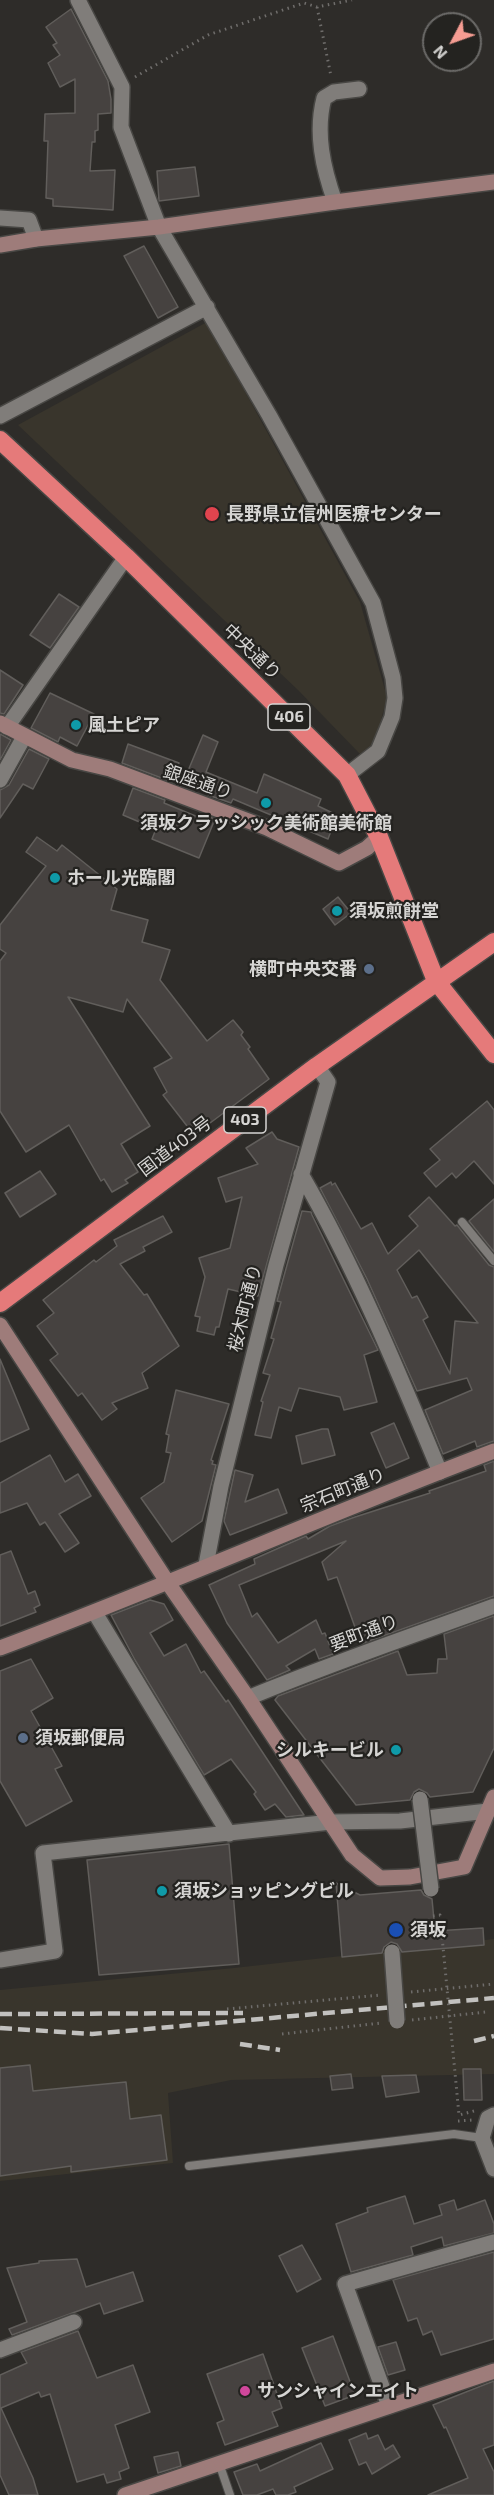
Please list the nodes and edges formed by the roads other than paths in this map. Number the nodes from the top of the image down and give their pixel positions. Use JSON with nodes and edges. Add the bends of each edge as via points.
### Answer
{"nodes":[{"id":1,"x":78,"y":0,"type":"edge"},
{"id":2,"x":359,"y":89,"type":"dead end"},
{"id":3,"x":494,"y":182,"type":"edge"},
{"id":4,"x":335,"y":202,"type":"junction"},
{"id":5,"x":0,"y":218,"type":"edge"},
{"id":6,"x":159,"y":227,"type":"junction"},
{"id":7,"x":36,"y":239,"type":"junction"},
{"id":8,"x":0,"y":245,"type":"edge"},
{"id":9,"x":207,"y":307,"type":"junction"},
{"id":10,"x":0,"y":416,"type":"edge"},
{"id":11,"x":0,"y":440,"type":"edge"},
{"id":12,"x":126,"y":557,"type":"junction"},
{"id":13,"x":3,"y":725,"type":"edge"},
{"id":14,"x":24,"y":737,"type":"junction"},
{"id":15,"x":347,"y":775,"type":"junction"},
{"id":16,"x":0,"y":780,"type":"edge"},
{"id":17,"x":380,"y":837,"type":"junction"},
{"id":18,"x":494,"y":942,"type":"edge"},
{"id":19,"x":436,"y":981,"type":"junction"},
{"id":20,"x":494,"y":1054,"type":"edge"},
{"id":21,"x":318,"y":1066,"type":"junction"},
{"id":22,"x":301,"y":1174,"type":"junction"},
{"id":23,"x":462,"y":1222,"type":"dead end"},
{"id":24,"x":494,"y":1261,"type":"edge"},
{"id":25,"x":0,"y":1303,"type":"edge"},
{"id":26,"x":0,"y":1325,"type":"edge"},
{"id":27,"x":494,"y":1451,"type":"edge"},
{"id":28,"x":440,"y":1472,"type":"junction"},
{"id":29,"x":206,"y":1565,"type":"junction"},
{"id":30,"x":168,"y":1583,"type":"junction"},
{"id":31,"x":494,"y":1606,"type":"edge"},
{"id":32,"x":95,"y":1613,"type":"junction"},
{"id":33,"x":0,"y":1648,"type":"edge"},
{"id":34,"x":248,"y":1698,"type":"junction"},
{"id":35,"x":420,"y":1799,"type":"dead end"},
{"id":36,"x":491,"y":1804,"type":"edge"},
{"id":37,"x":330,"y":1822,"type":"junction"},
{"id":38,"x":229,"y":1834,"type":"junction"},
{"id":39,"x":431,"y":1889,"type":"dead end"},
{"id":40,"x":392,"y":1952,"type":"dead end"},
{"id":41,"x":0,"y":1960,"type":"edge"},
{"id":42,"x":397,"y":2021,"type":"dead end"},
{"id":43,"x":494,"y":2115,"type":"edge"},
{"id":44,"x":482,"y":2138,"type":"junction"},
{"id":45,"x":189,"y":2166,"type":"dead end"},
{"id":46,"x":494,"y":2169,"type":"edge"},
{"id":47,"x":494,"y":2242,"type":"edge"},
{"id":48,"x":74,"y":2322,"type":"dead end"},
{"id":49,"x":0,"y":2350,"type":"edge"},
{"id":50,"x":494,"y":2371,"type":"edge"},
{"id":51,"x":388,"y":2406,"type":"junction"},
{"id":52,"x":219,"y":2463,"type":"junction"},
{"id":53,"x":125,"y":2495,"type":"edge"},
{"id":54,"x":230,"y":2495,"type":"edge"}],
"edges":[{"from":1,"to":6,"type":"street","via":[[122,87],[121,127]]},
{"from":2,"to":4,"type":"street","via":[[334,92],[324,98],[321,112],[321,150]]},
{"from":3,"to":4,"type":"street"},
{"from":4,"to":6,"type":"street"},
{"from":5,"to":7,"type":"street","via":[[29,220]]},
{"from":6,"to":7,"type":"street"},
{"from":6,"to":9,"type":"street"},
{"from":7,"to":8,"type":"street"},
{"from":9,"to":10,"type":"street"},
{"from":9,"to":15,"type":"street","via":[[373,603],[395,698],[378,751]]},
{"from":11,"to":12,"type":"highway","name":"中央通り","number":"406"},
{"from":12,"to":13,"type":"street"},
{"from":12,"to":15,"type":"highway","name":"中央通り","number":"406"},
{"from":13,"to":14,"type":"street","name":"銀座通り"},
{"from":14,"to":16,"type":"street"},
{"from":14,"to":17,"type":"street","name":"銀座通り","via":[[72,760],[110,770],[267,828],[339,862]]},
{"from":15,"to":17,"type":"highway","name":"中央通り","number":"406"},
{"from":17,"to":19,"type":"highway","name":"中央通り","number":"406"},
{"from":18,"to":19,"type":"highway","name":"国道403号","number":"403"},
{"from":19,"to":20,"type":"highway","name":"中央通り","number":"406"},
{"from":19,"to":21,"type":"highway","name":"国道403号","number":"403"},
{"from":21,"to":22,"type":"street","name":"桜木町通り","via":[[328,1082]]},
{"from":21,"to":25,"type":"highway","name":"国道403号","number":"403"},
{"from":22,"to":28,"type":"street","via":[[375,1320]]},
{"from":22,"to":29,"type":"street","name":"桜木町通り","via":[[221,1486]]},
{"from":23,"to":24,"type":"lane"},
{"from":26,"to":30,"type":"street"},
{"from":27,"to":28,"type":"street","name":"宗石町通り"},
{"from":28,"to":29,"type":"street","name":"宗石町通り"},
{"from":29,"to":30,"type":"street","name":"宗石町通り"},
{"from":30,"to":32,"type":"street"},
{"from":30,"to":34,"type":"street"},
{"from":31,"to":34,"type":"street","name":"要町通り"},
{"from":32,"to":33,"type":"street"},
{"from":32,"to":38,"type":"street"},
{"from":34,"to":37,"type":"street"},
{"from":35,"to":39,"type":"street","bridge":true},
{"from":36,"to":37,"type":"street","via":[[400,1821]]},
{"from":36,"to":37,"type":"street","via":[[464,1867],[410,1877],[380,1878],[352,1855]]},
{"from":37,"to":38,"type":"street"},
{"from":38,"to":41,"type":"street","via":[[43,1853],[55,1951]]},
{"from":40,"to":42,"type":"street","bridge":true},
{"from":43,"to":44,"type":"street","via":[[488,2118]]},
{"from":44,"to":45,"type":"lane","via":[[454,2134]]},
{"from":44,"to":46,"type":"street"},
{"from":47,"to":51,"type":"street","via":[[345,2284]]},
{"from":48,"to":49,"type":"street"},
{"from":50,"to":51,"type":"street"},
{"from":51,"to":52,"type":"street"},
{"from":52,"to":53,"type":"street"},
{"from":52,"to":54,"type":"lane"}]}
